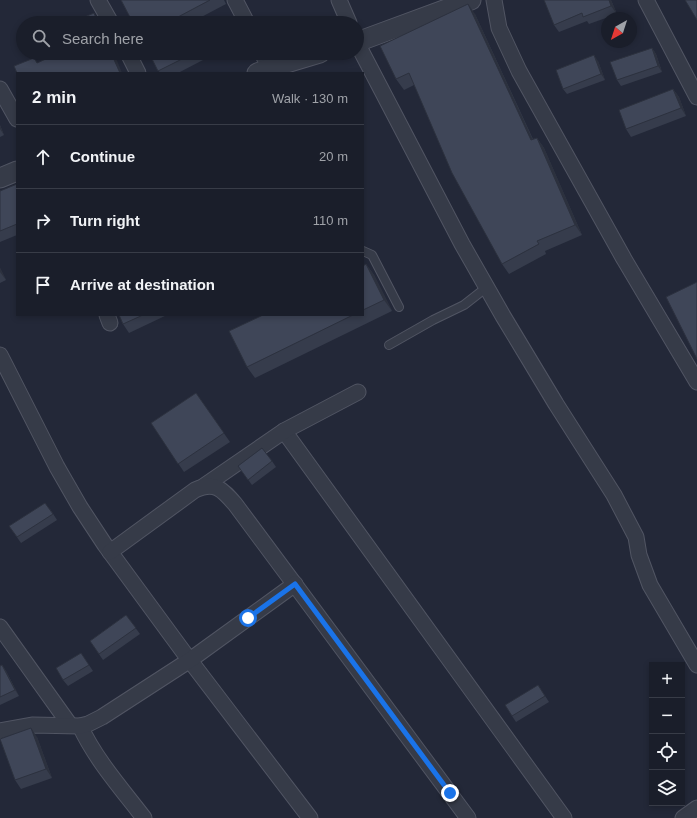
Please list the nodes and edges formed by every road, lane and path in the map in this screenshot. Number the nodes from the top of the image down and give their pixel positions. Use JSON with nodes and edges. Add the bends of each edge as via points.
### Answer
{"nodes":[{"id":1,"x":98,"y":0,"type":"edge"},
{"id":2,"x":235,"y":0,"type":"edge"},
{"id":3,"x":339,"y":0,"type":"edge"},
{"id":4,"x":471,"y":0,"type":"edge"},
{"id":5,"x":494,"y":0,"type":"edge"},
{"id":6,"x":646,"y":0,"type":"edge"},
{"id":7,"x":107,"y":16,"type":"edge"},
{"id":8,"x":243,"y":16,"type":"edge"},
{"id":9,"x":346,"y":16,"type":"edge"},
{"id":10,"x":364,"y":39,"type":"edge"},
{"id":11,"x":364,"y":55,"type":"edge"},
{"id":12,"x":132,"y":60,"type":"edge"},
{"id":13,"x":294,"y":60,"type":"edge"},
{"id":14,"x":271,"y":66,"type":"edge"},
{"id":15,"x":138,"y":72,"type":"edge"},
{"id":16,"x":0,"y":89,"type":"edge"},
{"id":17,"x":697,"y":97,"type":"edge"},
{"id":18,"x":16,"y":117,"type":"edge"},
{"id":19,"x":16,"y":171,"type":"edge"},
{"id":20,"x":0,"y":178,"type":"edge"},
{"id":21,"x":364,"y":251,"type":"edge"},
{"id":22,"x":487,"y":287,"type":"junction"},
{"id":23,"x":399,"y":307,"type":"dead end"},
{"id":24,"x":389,"y":345,"type":"dead end"},
{"id":25,"x":0,"y":355,"type":"edge"},
{"id":26,"x":697,"y":382,"type":"edge"},
{"id":27,"x":358,"y":392,"type":"dead end"},
{"id":28,"x":284,"y":431,"type":"junction"},
{"id":29,"x":204,"y":486,"type":"junction"},
{"id":30,"x":110,"y":552,"type":"junction"},
{"id":31,"x":295,"y":584,"type":"junction"},
{"id":32,"x":0,"y":627,"type":"edge"},
{"id":33,"x":190,"y":660,"type":"junction"},
{"id":34,"x":697,"y":665,"type":"edge"},
{"id":35,"x":75,"y":726,"type":"junction"},
{"id":36,"x":0,"y":731,"type":"edge"},
{"id":37,"x":697,"y":808,"type":"edge"},
{"id":38,"x":144,"y":818,"type":"edge"},
{"id":39,"x":310,"y":818,"type":"edge"},
{"id":40,"x":468,"y":818,"type":"edge"},
{"id":41,"x":564,"y":818,"type":"edge"},
{"id":42,"x":683,"y":818,"type":"edge"}],
"edges":[{"from":1,"to":7,"type":"street"},
{"from":2,"to":8,"type":"street"},
{"from":3,"to":9,"type":"street"},
{"from":4,"to":10,"type":"street"},
{"from":5,"to":26,"type":"street","via":[[499,28],[519,70],[624,259]]},
{"from":6,"to":17,"type":"street"},
{"from":11,"to":22,"type":"street"},
{"from":12,"to":15,"type":"street"},
{"from":13,"to":14,"type":"street"},
{"from":16,"to":18,"type":"street"},
{"from":19,"to":20,"type":"street"},
{"from":21,"to":23,"type":"lane","via":[[372,255]]},
{"from":22,"to":24,"type":"lane","via":[[464,305]]},
{"from":22,"to":34,"type":"street","via":[[556,404],[614,495],[636,537],[639,555],[650,585]]},
{"from":25,"to":30,"type":"street","via":[[65,481]]},
{"from":27,"to":28,"type":"street"},
{"from":28,"to":29,"type":"street"},
{"from":28,"to":41,"type":"street"},
{"from":29,"to":30,"type":"street","via":[[194,490]]},
{"from":29,"to":31,"type":"street","via":[[215,486],[229,497]]},
{"from":30,"to":33,"type":"street"},
{"from":31,"to":33,"type":"street"},
{"from":31,"to":40,"type":"street"},
{"from":32,"to":35,"type":"street"},
{"from":33,"to":35,"type":"street","via":[[102,717],[88,724]]},
{"from":33,"to":39,"type":"street"},
{"from":35,"to":36,"type":"street","via":[[32,725]]},
{"from":35,"to":38,"type":"street"},
{"from":37,"to":42,"type":"street"}]}
